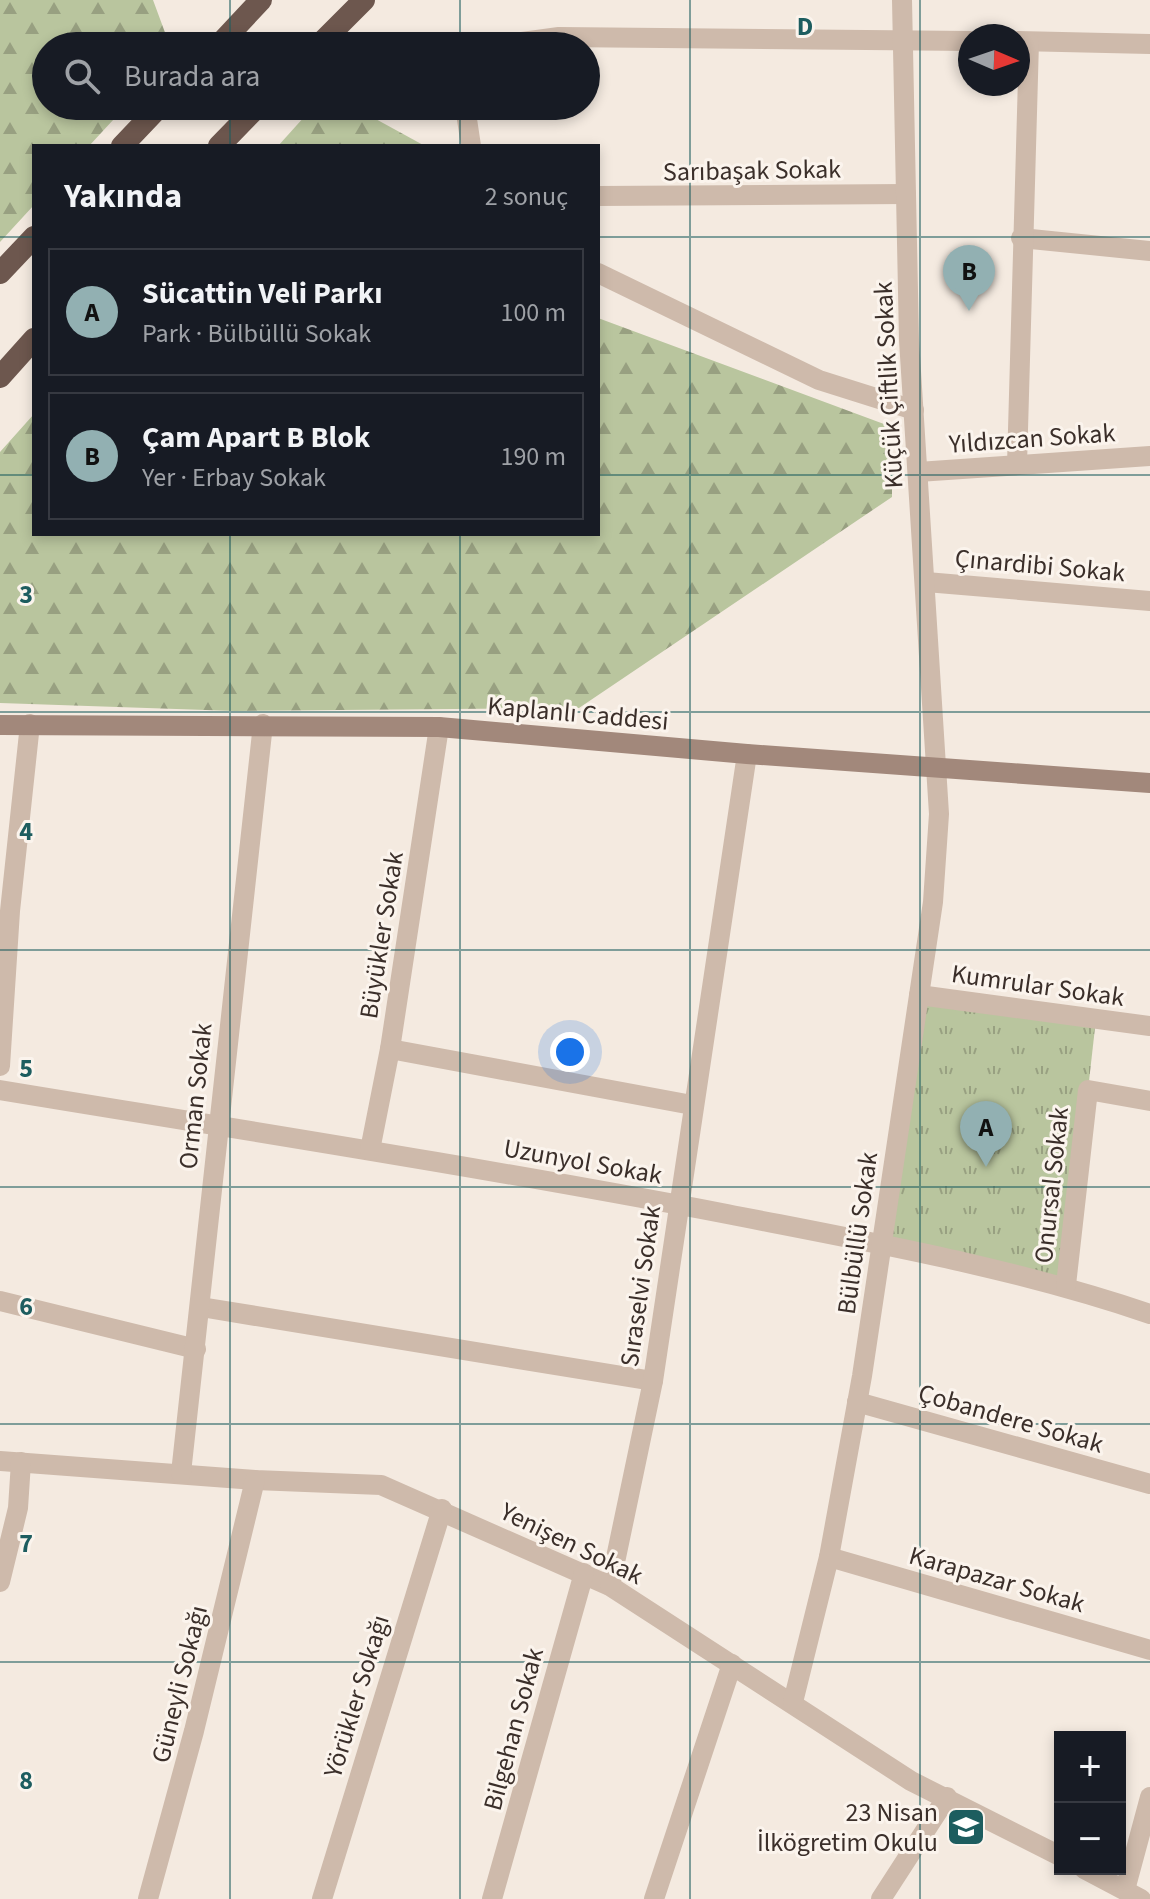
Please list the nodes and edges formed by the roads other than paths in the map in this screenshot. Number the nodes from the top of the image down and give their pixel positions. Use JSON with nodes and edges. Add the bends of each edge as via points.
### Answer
{"nodes":[{"id":1,"x":261,"y":0,"type":"edge"},
{"id":2,"x":364,"y":0,"type":"edge"},
{"id":3,"x":902,"y":0,"type":"edge"},
{"id":4,"x":231,"y":32,"type":"edge"},
{"id":5,"x":332,"y":32,"type":"edge"},
{"id":6,"x":600,"y":37,"type":"edge"},
{"id":7,"x":903,"y":39,"type":"junction"},
{"id":8,"x":958,"y":41,"type":"edge"},
{"id":9,"x":1030,"y":42,"type":"edge"},
{"id":10,"x":1150,"y":44,"type":"edge"},
{"id":11,"x":1023,"y":96,"type":"edge"},
{"id":12,"x":147,"y":120,"type":"edge"},
{"id":13,"x":244,"y":120,"type":"edge"},
{"id":14,"x":467,"y":120,"type":"edge"},
{"id":15,"x":124,"y":144,"type":"edge"},
{"id":16,"x":221,"y":144,"type":"edge"},
{"id":17,"x":471,"y":144,"type":"edge"},
{"id":18,"x":906,"y":194,"type":"junction"},
{"id":19,"x":600,"y":196,"type":"edge"},
{"id":20,"x":1021,"y":238,"type":"junction"},
{"id":21,"x":32,"y":239,"type":"edge"},
{"id":22,"x":1150,"y":251,"type":"edge"},
{"id":23,"x":0,"y":273,"type":"edge"},
{"id":24,"x":600,"y":274,"type":"edge"},
{"id":25,"x":32,"y":341,"type":"edge"},
{"id":26,"x":0,"y":377,"type":"edge"},
{"id":27,"x":914,"y":410,"type":"junction"},
{"id":28,"x":1150,"y":456,"type":"edge"},
{"id":29,"x":1017,"y":465,"type":"junction"},
{"id":30,"x":918,"y":472,"type":"junction"},
{"id":31,"x":926,"y":582,"type":"junction"},
{"id":32,"x":1150,"y":601,"type":"edge"},
{"id":33,"x":30,"y":724,"type":"junction"},
{"id":34,"x":263,"y":724,"type":"junction"},
{"id":35,"x":0,"y":725,"type":"edge"},
{"id":36,"x":439,"y":727,"type":"junction"},
{"id":37,"x":747,"y":754,"type":"junction"},
{"id":38,"x":938,"y":766,"type":"junction"},
{"id":39,"x":1150,"y":783,"type":"edge"},
{"id":40,"x":5,"y":910,"type":"edge"},
{"id":41,"x":919,"y":995,"type":"junction"},
{"id":42,"x":1150,"y":1026,"type":"edge"},
{"id":43,"x":390,"y":1049,"type":"junction"},
{"id":44,"x":0,"y":1066,"type":"edge"},
{"id":45,"x":0,"y":1090,"type":"edge"},
{"id":46,"x":1150,"y":1101,"type":"edge"},
{"id":47,"x":692,"y":1105,"type":"junction"},
{"id":48,"x":217,"y":1126,"type":"junction"},
{"id":49,"x":370,"y":1150,"type":"junction"},
{"id":50,"x":677,"y":1205,"type":"junction"},
{"id":51,"x":882,"y":1244,"type":"junction"},
{"id":52,"x":1066,"y":1285,"type":"junction"},
{"id":53,"x":0,"y":1301,"type":"edge"},
{"id":54,"x":201,"y":1307,"type":"junction"},
{"id":55,"x":1150,"y":1314,"type":"edge"},
{"id":56,"x":196,"y":1349,"type":"junction"},
{"id":57,"x":653,"y":1381,"type":"junction"},
{"id":58,"x":857,"y":1402,"type":"junction"},
{"id":59,"x":0,"y":1461,"type":"edge"},
{"id":60,"x":21,"y":1462,"type":"junction"},
{"id":61,"x":181,"y":1473,"type":"junction"},
{"id":62,"x":255,"y":1480,"type":"junction"},
{"id":63,"x":1150,"y":1484,"type":"edge"},
{"id":64,"x":442,"y":1509,"type":"junction"},
{"id":65,"x":829,"y":1557,"type":"junction"},
{"id":66,"x":584,"y":1573,"type":"junction"},
{"id":67,"x":0,"y":1582,"type":"edge"},
{"id":68,"x":610,"y":1586,"type":"junction"},
{"id":69,"x":1150,"y":1650,"type":"edge"},
{"id":70,"x":732,"y":1664,"type":"junction"},
{"id":71,"x":793,"y":1702,"type":"junction"},
{"id":72,"x":947,"y":1797,"type":"junction"},
{"id":73,"x":1150,"y":1797,"type":"edge"},
{"id":74,"x":1054,"y":1853,"type":"edge"},
{"id":75,"x":1096,"y":1875,"type":"edge"},
{"id":76,"x":1133,"y":1894,"type":"edge"},
{"id":77,"x":148,"y":1899,"type":"edge"},
{"id":78,"x":322,"y":1899,"type":"edge"},
{"id":79,"x":492,"y":1899,"type":"edge"},
{"id":80,"x":654,"y":1899,"type":"edge"},
{"id":81,"x":881,"y":1899,"type":"edge"}],
"edges":[{"from":1,"to":4,"type":"highway"},
{"from":2,"to":5,"type":"highway"},
{"from":3,"to":7,"type":"street","name":"Küçük Çiftlik Sokak"},
{"from":6,"to":7,"type":"street"},
{"from":7,"to":8,"type":"street"},
{"from":7,"to":18,"type":"street","name":"Küçük Çiftlik Sokak"},
{"from":9,"to":10,"type":"street"},
{"from":11,"to":20,"type":"street"},
{"from":12,"to":15,"type":"highway"},
{"from":13,"to":16,"type":"highway"},
{"from":14,"to":17,"type":"street"},
{"from":18,"to":19,"type":"street","name":"Sarıbaşak Sokak"},
{"from":18,"to":27,"type":"street","name":"Küçük Çiftlik Sokak"},
{"from":20,"to":22,"type":"street"},
{"from":20,"to":29,"type":"street"},
{"from":21,"to":23,"type":"highway"},
{"from":24,"to":27,"type":"street","via":[[819,380]]},
{"from":25,"to":26,"type":"highway"},
{"from":27,"to":30,"type":"street","name":"Küçük Çiftlik Sokak"},
{"from":28,"to":29,"type":"street","name":"Yıldızcan Sokak"},
{"from":29,"to":30,"type":"street","name":"Yıldızcan Sokak"},
{"from":30,"to":31,"type":"street","name":"Küçük Çiftlik Sokak"},
{"from":31,"to":32,"type":"street","name":"Çınardibi Sokak"},
{"from":31,"to":38,"type":"street","name":"Küçük Çiftlik Sokak"},
{"from":33,"to":34,"type":"main road","name":"Kaplanlı Caddesi"},
{"from":33,"to":35,"type":"main road","name":"Kaplanlı Caddesi"},
{"from":33,"to":40,"type":"street"},
{"from":34,"to":36,"type":"main road","name":"Kaplanlı Caddesi"},
{"from":34,"to":48,"type":"street","name":"Orman Sokak"},
{"from":36,"to":37,"type":"main road","name":"Kaplanlı Caddesi"},
{"from":36,"to":43,"type":"street","name":"Büyükler Sokak"},
{"from":37,"to":38,"type":"main road","name":"Kaplanlı Caddesi"},
{"from":37,"to":47,"type":"street","name":"Sıraselvi Sokak"},
{"from":38,"to":39,"type":"main road","name":"Kaplanlı Caddesi"},
{"from":38,"to":41,"type":"street","name":"Bülbüllü Sokak","via":[[933,902]]},
{"from":40,"to":44,"type":"street"},
{"from":41,"to":42,"type":"street","name":"Kumrular Sokak"},
{"from":41,"to":51,"type":"street","name":"Bülbüllü Sokak"},
{"from":43,"to":47,"type":"street"},
{"from":43,"to":49,"type":"street","name":"Büyükler Sokak"},
{"from":45,"to":48,"type":"street","name":"Uzunyol Sokak"},
{"from":46,"to":52,"type":"street","name":"Onursal Sokak","via":[[1088,1090]]},
{"from":47,"to":50,"type":"street","name":"Sıraselvi Sokak"},
{"from":48,"to":49,"type":"street","name":"Uzunyol Sokak"},
{"from":48,"to":54,"type":"street","name":"Orman Sokak"},
{"from":49,"to":50,"type":"street","name":"Uzunyol Sokak"},
{"from":50,"to":51,"type":"street","name":"Uzunyol Sokak"},
{"from":50,"to":57,"type":"street","name":"Sıraselvi Sokak"},
{"from":51,"to":52,"type":"street","name":"Uzunyol Sokak"},
{"from":51,"to":58,"type":"street","name":"Bülbüllü Sokak"},
{"from":52,"to":55,"type":"street","name":"Uzunyol Sokak"},
{"from":53,"to":56,"type":"street"},
{"from":54,"to":56,"type":"street","name":"Orman Sokak"},
{"from":54,"to":57,"type":"street"},
{"from":56,"to":61,"type":"street","name":"Orman Sokak"},
{"from":57,"to":68,"type":"street","name":"Sıraselvi Sokak"},
{"from":58,"to":63,"type":"street","name":"Çobandere Sokak"},
{"from":58,"to":65,"type":"street","name":"Bülbüllü Sokak"},
{"from":59,"to":60,"type":"street","name":"Yenişen Sokak"},
{"from":60,"to":61,"type":"street","name":"Yenişen Sokak"},
{"from":60,"to":67,"type":"street","via":[[18,1508]]},
{"from":61,"to":62,"type":"street","name":"Yenişen Sokak"},
{"from":62,"to":64,"type":"street","name":"Yenişen Sokak","via":[[381,1485]]},
{"from":62,"to":77,"type":"street","name":"Güneyli Sokağı"},
{"from":64,"to":66,"type":"street","name":"Yenişen Sokak"},
{"from":64,"to":78,"type":"street","name":"Yörükler Sokağı"},
{"from":65,"to":69,"type":"street","name":"Karapazar Sokak"},
{"from":65,"to":71,"type":"street","name":"Bülbüllü Sokak"},
{"from":66,"to":68,"type":"street","name":"Yenişen Sokak"},
{"from":66,"to":79,"type":"street","name":"Bilgehan Sokak"},
{"from":68,"to":70,"type":"street","name":"Yenişen Sokak"},
{"from":70,"to":71,"type":"street","name":"Yenişen Sokak"},
{"from":70,"to":80,"type":"street"},
{"from":71,"to":72,"type":"street","name":"Yenişen Sokak","via":[[911,1781]]},
{"from":72,"to":74,"type":"street","name":"Yenişen Sokak"},
{"from":72,"to":81,"type":"street"},
{"from":73,"to":76,"type":"street"},
{"from":75,"to":76,"type":"street"}]}
